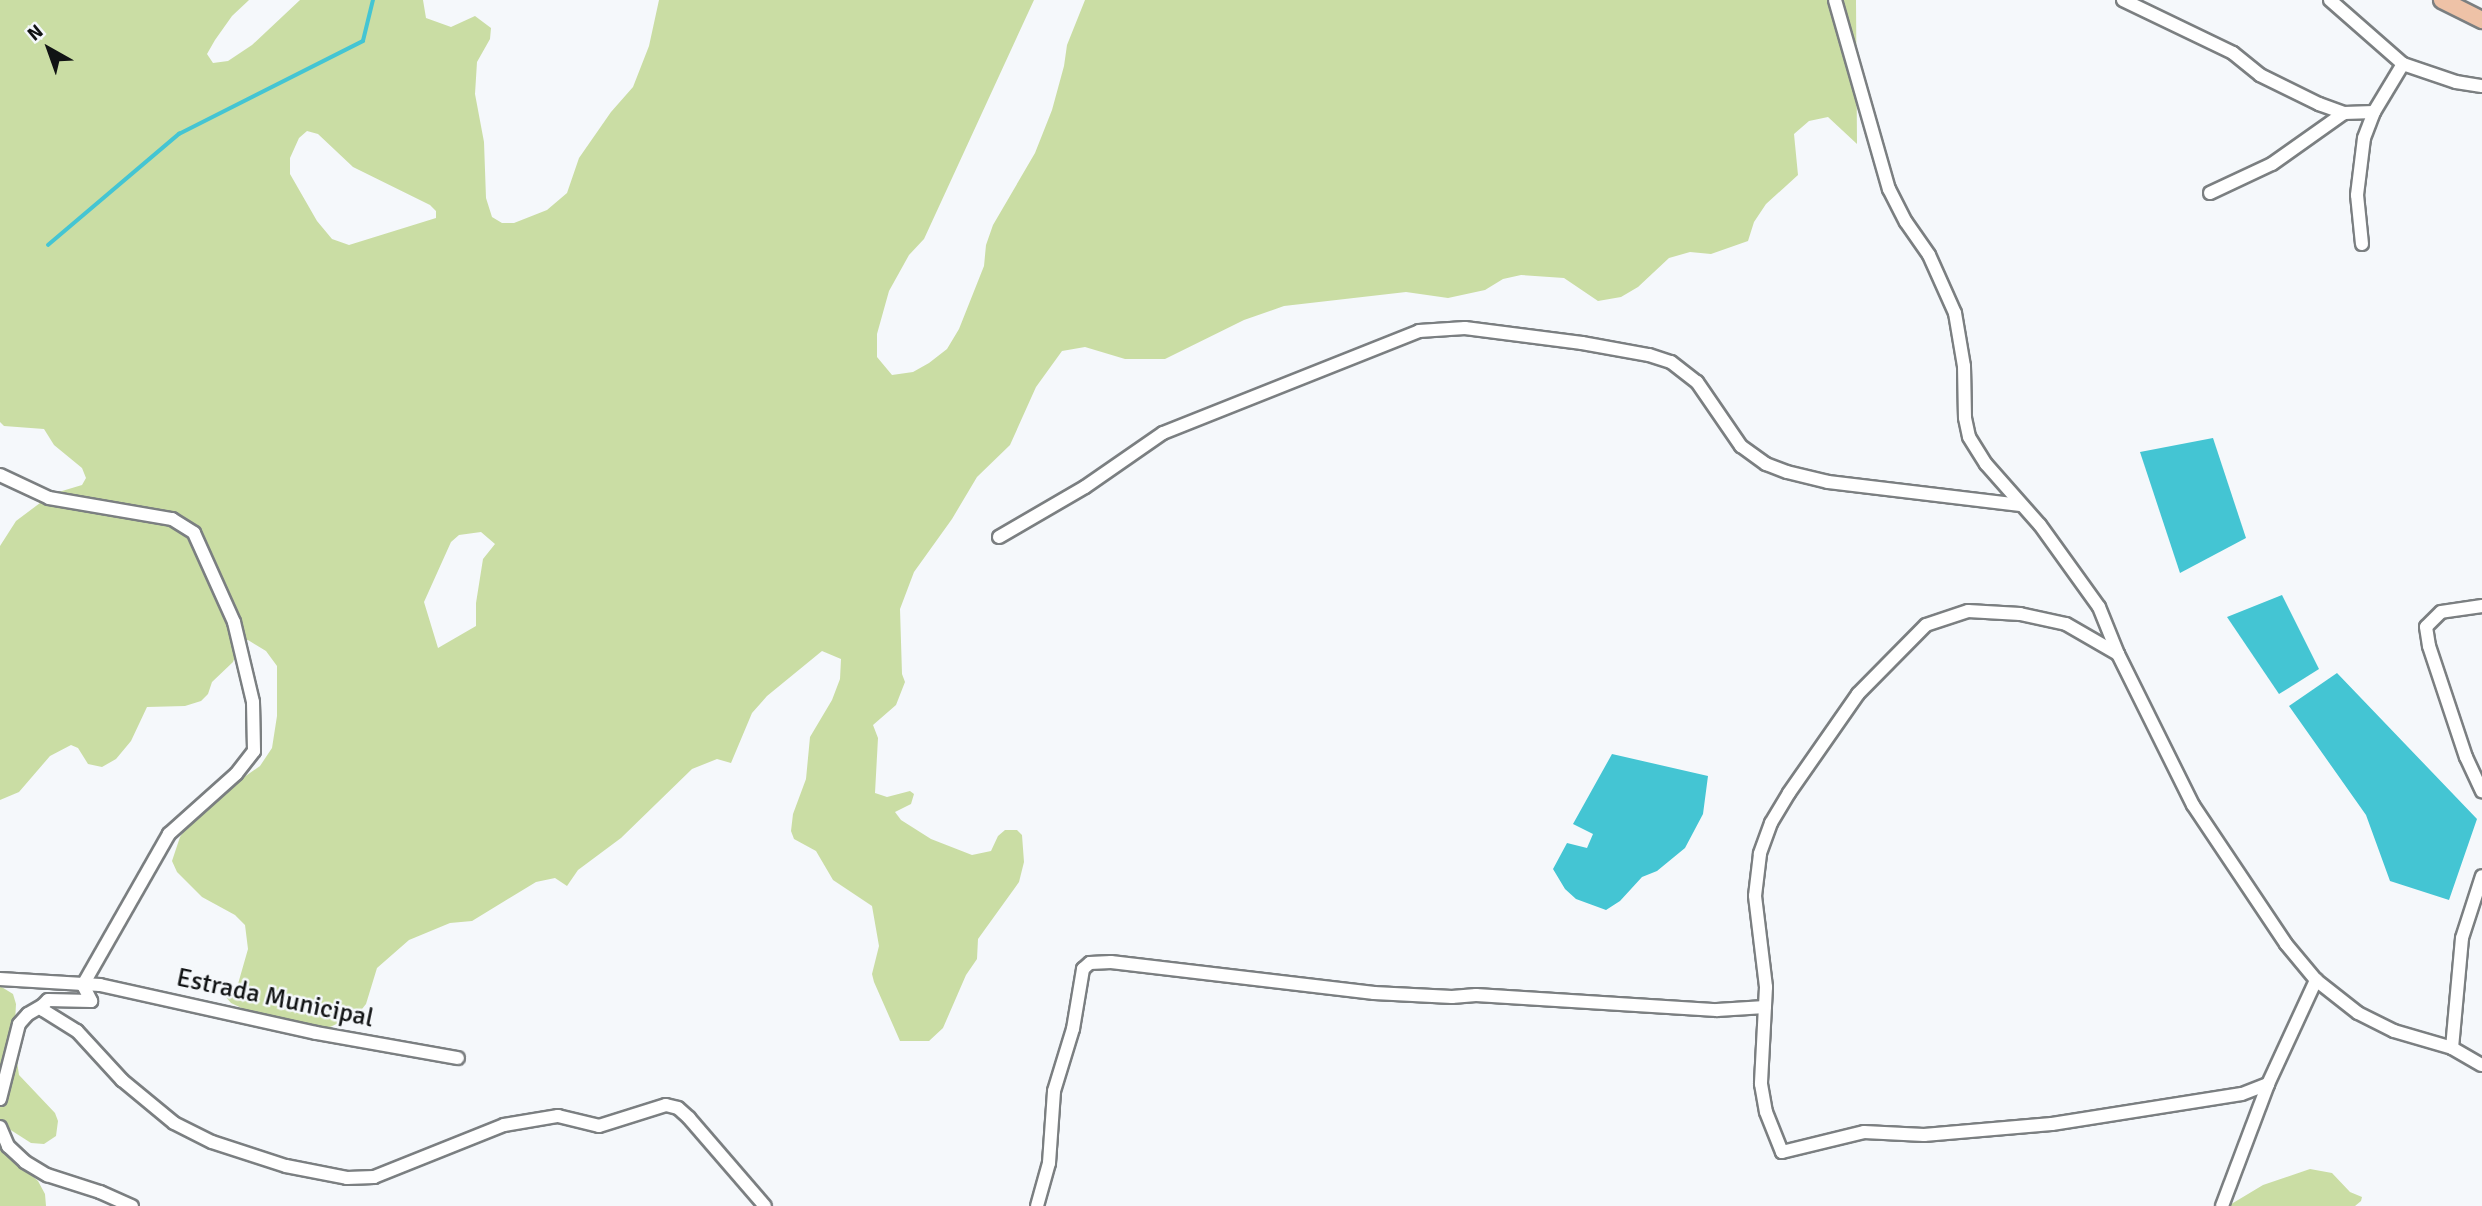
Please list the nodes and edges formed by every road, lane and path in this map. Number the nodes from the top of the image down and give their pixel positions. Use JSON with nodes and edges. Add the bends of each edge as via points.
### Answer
{"nodes":[{"id":1,"x":1835,"y":0,"type":"edge"},
{"id":2,"x":2123,"y":0,"type":"edge"},
{"id":3,"x":2330,"y":0,"type":"edge"},
{"id":4,"x":2442,"y":0,"type":"edge"},
{"id":5,"x":2482,"y":20,"type":"edge"},
{"id":6,"x":2403,"y":64,"type":"junction"},
{"id":7,"x":2482,"y":86,"type":"edge"},
{"id":8,"x":2374,"y":112,"type":"junction"},
{"id":9,"x":2344,"y":113,"type":"junction"},
{"id":10,"x":2210,"y":193,"type":"dead end"},
{"id":11,"x":2362,"y":244,"type":"dead end"},
{"id":12,"x":0,"y":475,"type":"edge"},
{"id":13,"x":2021,"y":505,"type":"junction"},
{"id":14,"x":999,"y":537,"type":"dead end"},
{"id":15,"x":2482,"y":606,"type":"edge"},
{"id":16,"x":2118,"y":654,"type":"junction"},
{"id":17,"x":2482,"y":791,"type":"edge"},
{"id":18,"x":2482,"y":876,"type":"edge"},
{"id":19,"x":0,"y":979,"type":"edge"},
{"id":20,"x":2316,"y":980,"type":"junction"},
{"id":21,"x":83,"y":985,"type":"junction"},
{"id":22,"x":42,"y":1006,"type":"junction"},
{"id":23,"x":1765,"y":1007,"type":"junction"},
{"id":24,"x":2452,"y":1048,"type":"junction"},
{"id":25,"x":458,"y":1058,"type":"dead end"},
{"id":26,"x":2482,"y":1065,"type":"edge"},
{"id":27,"x":2268,"y":1084,"type":"junction"},
{"id":28,"x":0,"y":1099,"type":"edge"},
{"id":29,"x":0,"y":1127,"type":"edge"},
{"id":30,"x":132,"y":1206,"type":"edge"},
{"id":31,"x":765,"y":1206,"type":"edge"},
{"id":32,"x":1037,"y":1206,"type":"edge"},
{"id":33,"x":2222,"y":1206,"type":"edge"}],
"edges":[{"from":1,"to":13,"type":"street","via":[[1889,189],[1936,267],[1955,313],[1969,437]]},
{"from":2,"to":9,"type":"street","via":[[2233,54],[2260,75]]},
{"from":3,"to":6,"type":"street"},
{"from":4,"to":5,"type":"main road"},
{"from":6,"to":7,"type":"street"},
{"from":6,"to":8,"type":"street"},
{"from":8,"to":9,"type":"street"},
{"from":8,"to":11,"type":"street","via":[[2359,160]]},
{"from":9,"to":10,"type":"street","via":[[2272,164]]},
{"from":12,"to":21,"type":"street","via":[[49,498],[172,519],[194,533],[234,622],[253,702],[254,751],[246,764],[169,834]]},
{"from":13,"to":14,"type":"street","via":[[1828,482],[1787,472],[1741,446],[1698,382],[1671,362],[1465,328],[1419,331],[1164,433],[1085,487]]},
{"from":13,"to":16,"type":"street","via":[[2099,607]]},
{"from":15,"to":17,"type":"street","via":[[2441,612],[2426,627],[2462,745]]},
{"from":16,"to":20,"type":"street","via":[[2193,805],[2286,944]]},
{"from":16,"to":23,"type":"street","via":[[2066,624],[2008,612],[1968,611],[1937,620],[1917,634],[1858,694],[1771,822],[1759,853],[1755,897]]},
{"from":18,"to":24,"type":"street","via":[[2462,938]]},
{"from":19,"to":21,"type":"street","name":"Estrada Municipal"},
{"from":20,"to":24,"type":"street","via":[[2358,1013],[2394,1031]]},
{"from":20,"to":27,"type":"street"},
{"from":21,"to":22,"type":"street","via":[[91,1001],[48,1000]]},
{"from":21,"to":25,"type":"street","name":"Estrada Municipal"},
{"from":22,"to":28,"type":"street","via":[[19,1024]]},
{"from":22,"to":31,"type":"street","via":[[77,1031],[122,1080],[174,1123],[212,1142],[286,1166],[347,1178],[374,1177],[504,1125],[558,1116],[599,1126],[666,1105],[689,1118]]},
{"from":23,"to":27,"type":"street","via":[[1763,1098],[1782,1152],[1864,1132],[1924,1135],[2052,1124],[2242,1094]]},
{"from":23,"to":32,"type":"street","via":[[1717,1010],[1374,993],[1090,963],[1083,969],[1073,1029],[1054,1091],[1049,1163]]},
{"from":24,"to":26,"type":"street"},
{"from":27,"to":33,"type":"street"},
{"from":29,"to":30,"type":"street","via":[[8,1146],[25,1162],[47,1175]]}]}
